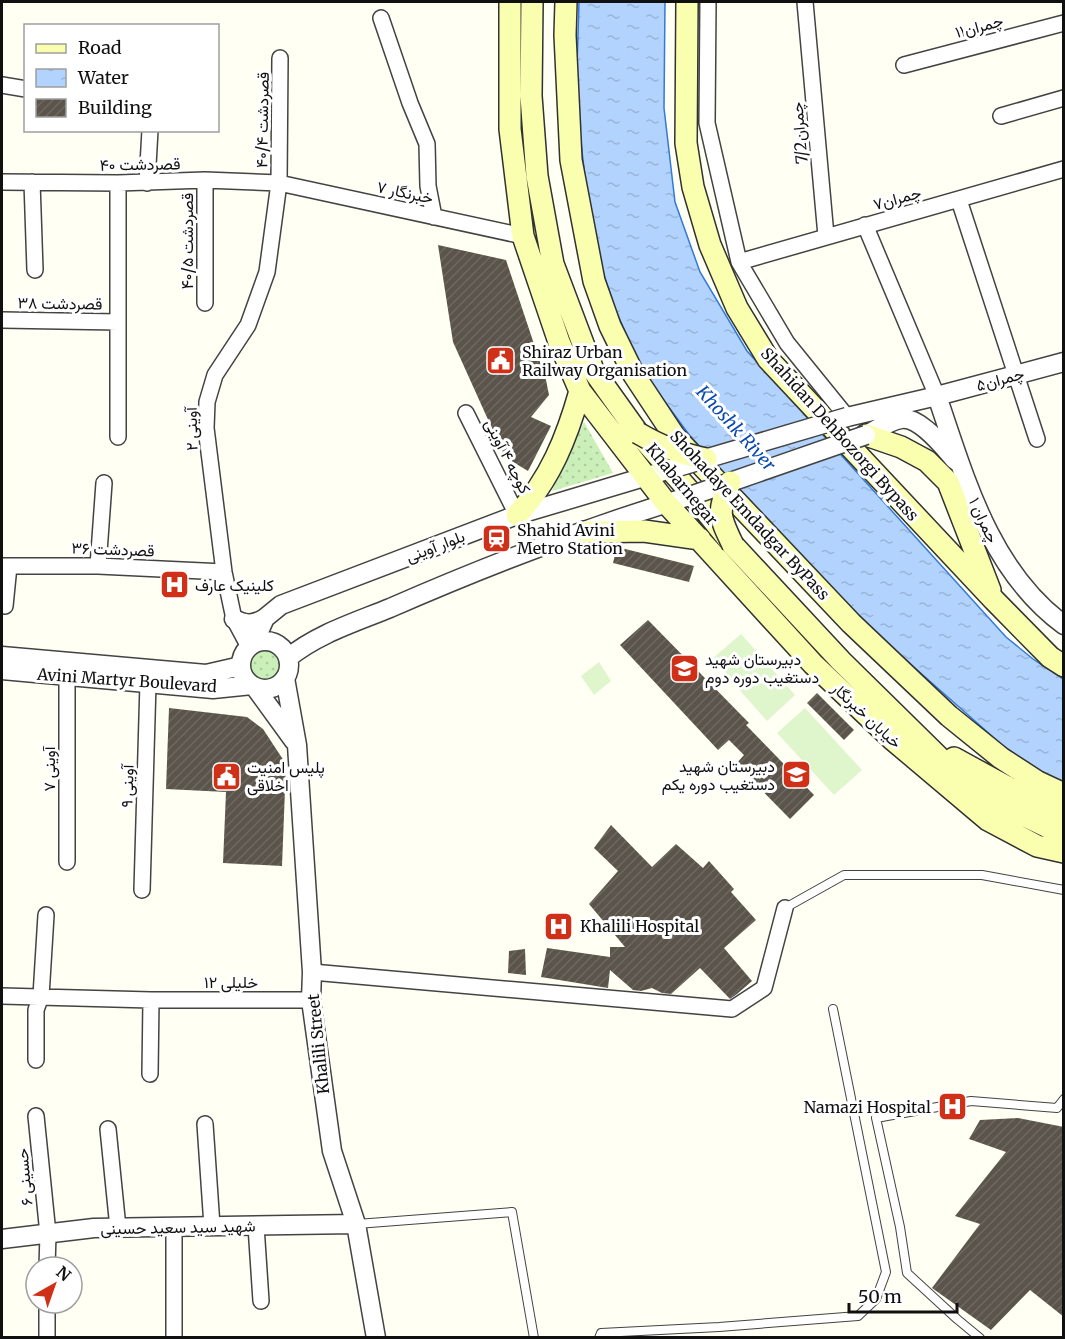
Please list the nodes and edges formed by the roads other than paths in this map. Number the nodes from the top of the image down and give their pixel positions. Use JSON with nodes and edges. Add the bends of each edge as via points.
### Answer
{"nodes":[{"id":1,"x":510,"y":2,"type":"edge"},
{"id":2,"x":532,"y":2,"type":"edge"},
{"id":3,"x":566,"y":2,"type":"edge"},
{"id":4,"x":687,"y":2,"type":"edge"},
{"id":5,"x":708,"y":2,"type":"edge"},
{"id":6,"x":805,"y":2,"type":"edge"},
{"id":7,"x":381,"y":18,"type":"dead end"},
{"id":8,"x":1064,"y":23,"type":"edge"},
{"id":9,"x":280,"y":58,"type":"dead end"},
{"id":10,"x":903,"y":65,"type":"dead end"},
{"id":11,"x":2,"y":86,"type":"edge"},
{"id":12,"x":24,"y":89,"type":"edge"},
{"id":13,"x":1064,"y":98,"type":"edge"},
{"id":14,"x":1000,"y":116,"type":"dead end"},
{"id":15,"x":150,"y":132,"type":"edge"},
{"id":16,"x":1064,"y":169,"type":"edge"},
{"id":17,"x":205,"y":180,"type":"junction"},
{"id":18,"x":2,"y":182,"type":"edge"},
{"id":19,"x":32,"y":182,"type":"junction"},
{"id":20,"x":118,"y":183,"type":"junction"},
{"id":21,"x":147,"y":183,"type":"junction"},
{"id":22,"x":279,"y":183,"type":"junction"},
{"id":23,"x":959,"y":200,"type":"junction"},
{"id":24,"x":434,"y":217,"type":"junction"},
{"id":25,"x":865,"y":225,"type":"junction"},
{"id":26,"x":523,"y":236,"type":"junction"},
{"id":27,"x":826,"y":236,"type":"junction"},
{"id":28,"x":739,"y":262,"type":"junction"},
{"id":29,"x":35,"y":270,"type":"dead end"},
{"id":30,"x":205,"y":303,"type":"dead end"},
{"id":31,"x":2,"y":320,"type":"edge"},
{"id":32,"x":118,"y":322,"type":"junction"},
{"id":33,"x":1064,"y":362,"type":"edge"},
{"id":34,"x":1017,"y":374,"type":"junction"},
{"id":35,"x":579,"y":391,"type":"junction"},
{"id":36,"x":937,"y":396,"type":"junction"},
{"id":37,"x":466,"y":413,"type":"dead end"},
{"id":38,"x":847,"y":417,"type":"junction"},
{"id":39,"x":638,"y":433,"type":"junction"},
{"id":40,"x":866,"y":435,"type":"junction"},
{"id":41,"x":118,"y":437,"type":"dead end"},
{"id":42,"x":1037,"y":439,"type":"dead end"},
{"id":43,"x":706,"y":459,"type":"junction"},
{"id":44,"x":961,"y":466,"type":"junction"},
{"id":45,"x":671,"y":469,"type":"junction"},
{"id":46,"x":645,"y":477,"type":"junction"},
{"id":47,"x":730,"y":482,"type":"junction"},
{"id":48,"x":104,"y":483,"type":"dead end"},
{"id":49,"x":693,"y":495,"type":"junction"},
{"id":50,"x":666,"y":503,"type":"junction"},
{"id":51,"x":517,"y":515,"type":"junction"},
{"id":52,"x":585,"y":532,"type":"junction"},
{"id":53,"x":700,"y":539,"type":"junction"},
{"id":54,"x":733,"y":545,"type":"junction"},
{"id":55,"x":5,"y":566,"type":"edge"},
{"id":56,"x":98,"y":566,"type":"junction"},
{"id":57,"x":224,"y":572,"type":"junction"},
{"id":58,"x":994,"y":600,"type":"junction"},
{"id":59,"x":5,"y":606,"type":"dead end"},
{"id":60,"x":265,"y":618,"type":"junction"},
{"id":61,"x":234,"y":619,"type":"junction"},
{"id":62,"x":1064,"y":625,"type":"edge"},
{"id":63,"x":251,"y":645,"type":"junction"},
{"id":64,"x":2,"y":656,"type":"edge"},
{"id":65,"x":288,"y":658,"type":"junction"},
{"id":66,"x":241,"y":666,"type":"junction"},
{"id":67,"x":1064,"y":666,"type":"edge"},
{"id":68,"x":2,"y":670,"type":"edge"},
{"id":69,"x":67,"y":676,"type":"junction"},
{"id":70,"x":285,"y":678,"type":"junction"},
{"id":71,"x":148,"y":683,"type":"junction"},
{"id":72,"x":253,"y":686,"type":"junction"},
{"id":73,"x":900,"y":719,"type":"junction"},
{"id":74,"x":297,"y":745,"type":"junction"},
{"id":75,"x":1064,"y":794,"type":"edge"},
{"id":76,"x":1064,"y":812,"type":"edge"},
{"id":77,"x":1064,"y":832,"type":"edge"},
{"id":78,"x":1064,"y":852,"type":"edge"},
{"id":79,"x":67,"y":862,"type":"dead end"},
{"id":80,"x":142,"y":890,"type":"dead end"},
{"id":81,"x":1064,"y":890,"type":"edge"},
{"id":82,"x":785,"y":908,"type":"joint"},
{"id":83,"x":46,"y":915,"type":"dead end"},
{"id":84,"x":312,"y":972,"type":"junction"},
{"id":85,"x":2,"y":996,"type":"edge"},
{"id":86,"x":41,"y":996,"type":"junction"},
{"id":87,"x":151,"y":1000,"type":"junction"},
{"id":88,"x":311,"y":1000,"type":"junction"},
{"id":89,"x":833,"y":1009,"type":"dead end"},
{"id":90,"x":36,"y":1060,"type":"dead end"},
{"id":91,"x":150,"y":1074,"type":"dead end"},
{"id":92,"x":1064,"y":1099,"type":"edge"},
{"id":93,"x":36,"y":1116,"type":"dead end"},
{"id":94,"x":205,"y":1124,"type":"dead end"},
{"id":95,"x":108,"y":1129,"type":"dead end"},
{"id":96,"x":356,"y":1224,"type":"junction"},
{"id":97,"x":212,"y":1226,"type":"junction"},
{"id":98,"x":256,"y":1226,"type":"junction"},
{"id":99,"x":174,"y":1227,"type":"junction"},
{"id":100,"x":118,"y":1228,"type":"junction"},
{"id":101,"x":48,"y":1234,"type":"junction"},
{"id":102,"x":2,"y":1239,"type":"edge"},
{"id":103,"x":47,"y":1255,"type":"edge"},
{"id":104,"x":261,"y":1301,"type":"dead end"},
{"id":105,"x":47,"y":1315,"type":"edge"},
{"id":106,"x":47,"y":1338,"type":"edge"},
{"id":107,"x":174,"y":1338,"type":"edge"},
{"id":108,"x":376,"y":1338,"type":"edge"},
{"id":109,"x":534,"y":1338,"type":"edge"},
{"id":110,"x":599,"y":1338,"type":"edge"},
{"id":111,"x":980,"y":1338,"type":"edge"}],
"edges":[{"from":1,"to":26,"type":"main road","name":"Khabarnegar","via":[[510,129]]},
{"from":2,"to":39,"type":"main road","name":"Khabarnegar","via":[[535,153],[553,264],[593,370]]},
{"from":3,"to":75,"type":"main road","name":"Shohadaye Emdadgar ByPass","via":[[571,160],[594,281],[634,375],[675,437],[851,623],[949,716],[1001,758]]},
{"from":4,"to":58,"type":"main road","name":"Shahidan DehBozorgi Bypass","via":[[686,143],[693,187],[710,245],[737,308],[768,359]]},
{"from":5,"to":28,"type":"street","via":[[707,123]]},
{"from":6,"to":27,"type":"street","name":"7/2چمران"},
{"from":7,"to":24,"type":"street","via":[[427,144],[428,186]]},
{"from":8,"to":10,"type":"street","name":"چمران۱۱"},
{"from":9,"to":22,"type":"street","name":"۴۰/۴ قصردشت"},
{"from":11,"to":12,"type":"street"},
{"from":13,"to":14,"type":"street"},
{"from":15,"to":21,"type":"street"},
{"from":16,"to":23,"type":"street","name":"چمران۷"},
{"from":17,"to":21,"type":"street","name":"۴۰ قصردشت"},
{"from":17,"to":22,"type":"street","name":"۴۰ قصردشت"},
{"from":17,"to":30,"type":"street","name":"۴۰/۵ قصردشت"},
{"from":18,"to":19,"type":"street","name":"۴۰ قصردشت"},
{"from":19,"to":20,"type":"street","name":"۴۰ قصردشت"},
{"from":19,"to":29,"type":"street"},
{"from":20,"to":21,"type":"street","name":"۴۰ قصردشت"},
{"from":20,"to":32,"type":"street"},
{"from":22,"to":24,"type":"street","name":"۷ خبرنگار"},
{"from":22,"to":57,"type":"street","name":"۲ آوینی","via":[[267,273],[248,325],[215,375],[207,402],[206,428]]},
{"from":23,"to":25,"type":"street","name":"چمران۷"},
{"from":23,"to":34,"type":"street"},
{"from":24,"to":26,"type":"street","name":"۷ خبرنگار"},
{"from":25,"to":27,"type":"street","name":"چمران۷"},
{"from":25,"to":36,"type":"street"},
{"from":26,"to":35,"type":"main road","name":"Khabarnegar"},
{"from":27,"to":28,"type":"street","name":"چمران۷"},
{"from":28,"to":38,"type":"street","via":[[787,343]]},
{"from":31,"to":32,"type":"street","name":"۳۸ قصردشت"},
{"from":32,"to":41,"type":"street"},
{"from":33,"to":34,"type":"street","name":"چمران۵"},
{"from":34,"to":36,"type":"street","name":"چمران۵"},
{"from":34,"to":42,"type":"street"},
{"from":35,"to":46,"type":"main road","name":"Khabarnegar"},
{"from":35,"to":51,"type":"main road","via":[[570,425],[552,466]]},
{"from":36,"to":38,"type":"street","name":"چمران۵"},
{"from":36,"to":44,"type":"street","name":"چمران ۱"},
{"from":37,"to":51,"type":"street","name":"کوچه ۴ آوینی"},
{"from":38,"to":43,"type":"street","name":"بلوار آوینی","bridge":true},
{"from":39,"to":43,"type":"main road","bridge":true,"via":[[674,452]]},
{"from":39,"to":45,"type":"main road","name":"Khabarnegar"},
{"from":40,"to":44,"type":"street","via":[[902,418],[914,422],[938,441]]},
{"from":40,"to":47,"type":"street","bridge":true},
{"from":40,"to":58,"type":"main road","via":[[927,461],[948,482]]},
{"from":43,"to":45,"type":"street","name":"بلوار آوینی","bridge":true},
{"from":44,"to":62,"type":"street","name":"چمران ۱","via":[[1002,559],[1020,584]]},
{"from":45,"to":46,"type":"street","name":"بلوار آوینی"},
{"from":45,"to":49,"type":"main road","name":"Khabarnegar"},
{"from":46,"to":50,"type":"main road","name":"Khabarnegar"},
{"from":46,"to":51,"type":"street","name":"بلوار آوینی"},
{"from":47,"to":49,"type":"street","bridge":true},
{"from":47,"to":54,"type":"main road","bridge":true,"via":[[720,506],[721,520]]},
{"from":48,"to":56,"type":"street"},
{"from":49,"to":50,"type":"street"},
{"from":49,"to":54,"type":"main road","name":"Khabarnegar"},
{"from":50,"to":52,"type":"street"},
{"from":50,"to":53,"type":"main road","name":"Khabarnegar"},
{"from":51,"to":60,"type":"street","name":"بلوار آوینی","via":[[281,605]]},
{"from":52,"to":53,"type":"main road","via":[[644,531]]},
{"from":52,"to":65,"type":"street","via":[[417,596],[313,641]]},
{"from":53,"to":78,"type":"main road","name":"خیابان خبرنگار","via":[[813,664],[934,776],[988,820],[1037,846]]},
{"from":54,"to":73,"type":"main road","name":"Khabarnegar"},
{"from":55,"to":56,"type":"street","name":"۳۶ قصردشت"},
{"from":55,"to":59,"type":"street"},
{"from":56,"to":57,"type":"street","name":"۳۶ قصردشت"},
{"from":57,"to":61,"type":"street","name":"۲ آوینی"},
{"from":58,"to":67,"type":"main road","name":"Shahidan DehBozorgi Bypass","via":[[1050,657]]},
{"from":60,"to":61,"type":"street","via":[[252,623]]},
{"from":60,"to":63,"type":"street"},
{"from":61,"to":63,"type":"street","name":"۲ آوینی"},
{"from":63,"to":65,"type":"street","via":[[271,641],[282,647]]},
{"from":63,"to":66,"type":"street","via":[[242,656]]},
{"from":64,"to":66,"type":"street","name":"Avini Martyr Boulevard","via":[[206,674]]},
{"from":65,"to":70,"type":"street"},
{"from":66,"to":72,"type":"street","via":[[244,677]]},
{"from":68,"to":69,"type":"street","name":"Avini Martyr Boulevard"},
{"from":69,"to":71,"type":"street","name":"Avini Martyr Boulevard"},
{"from":69,"to":79,"type":"street","name":"۷ آوینی"},
{"from":70,"to":72,"type":"street","via":[[271,688]]},
{"from":70,"to":74,"type":"street","name":"Khalili Street"},
{"from":71,"to":72,"type":"street","name":"Avini Martyr Boulevard","via":[[213,689]]},
{"from":71,"to":80,"type":"street","name":"۹ آوینی"},
{"from":72,"to":74,"type":"street"},
{"from":73,"to":76,"type":"main road","via":[[960,762]]},
{"from":73,"to":77,"type":"main road","name":"Khabarnegar","via":[[960,778],[998,803]]},
{"from":74,"to":84,"type":"street","name":"Khalili Street"},
{"from":81,"to":82,"type":"lane","via":[[982,875],[844,875]]},
{"from":82,"to":84,"type":"street","via":[[764,988],[732,1009]]},
{"from":83,"to":86,"type":"street"},
{"from":84,"to":88,"type":"street","name":"Khalili Street"},
{"from":85,"to":86,"type":"street","name":"۱۲ خلیلی"},
{"from":86,"to":87,"type":"street","name":"۱۲ خلیلی"},
{"from":86,"to":90,"type":"street","via":[[36,1010]]},
{"from":87,"to":88,"type":"street","name":"۱۲ خلیلی"},
{"from":87,"to":91,"type":"street"},
{"from":88,"to":96,"type":"street","name":"Khalili Street","via":[[332,1151]]},
{"from":89,"to":110,"type":"lane","via":[[886,1272],[876,1299],[858,1316],[601,1333]]},
{"from":92,"to":111,"type":"lane","via":[[1057,1108],[971,1101],[876,1118],[907,1273]]},
{"from":93,"to":101,"type":"street","name":"۶ حسینی"},
{"from":94,"to":97,"type":"street"},
{"from":95,"to":100,"type":"street"},
{"from":96,"to":98,"type":"street","name":"شهید سید سعید حسینی"},
{"from":96,"to":108,"type":"street","name":"Khalili Street"},
{"from":96,"to":109,"type":"lane","via":[[512,1212]]},
{"from":97,"to":98,"type":"street","name":"شهید سید سعید حسینی"},
{"from":97,"to":99,"type":"street","name":"شهید سید سعید حسینی"},
{"from":98,"to":104,"type":"street"},
{"from":99,"to":100,"type":"street","name":"شهید سید سعید حسینی"},
{"from":99,"to":107,"type":"street"},
{"from":100,"to":101,"type":"street","name":"شهید سید سعید حسینی"},
{"from":101,"to":102,"type":"street","name":"شهید سید سعید حسینی"},
{"from":101,"to":103,"type":"street","name":"۶ حسینی"},
{"from":105,"to":106,"type":"street"}]}
